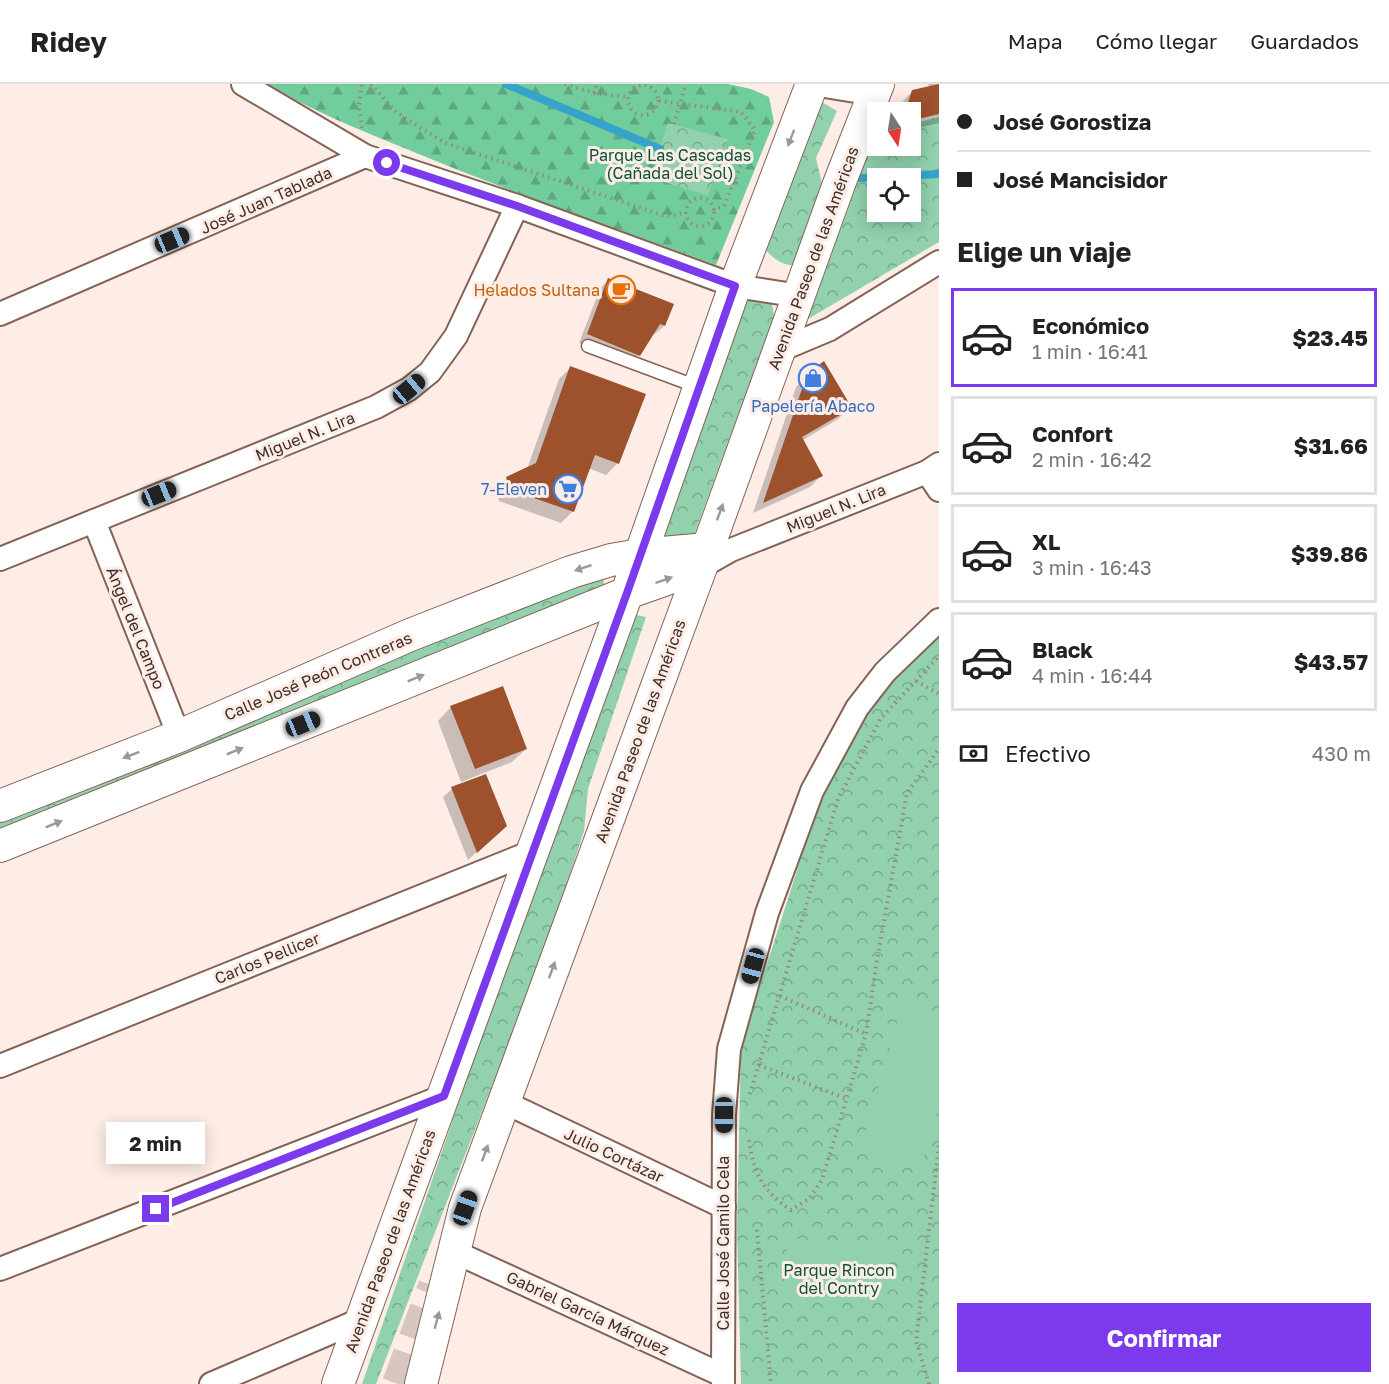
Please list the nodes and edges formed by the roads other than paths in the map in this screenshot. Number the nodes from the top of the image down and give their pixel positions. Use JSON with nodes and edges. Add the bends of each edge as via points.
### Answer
{"nodes":[{"id":1,"x":243,"y":84,"type":"edge"},
{"id":2,"x":812,"y":84,"type":"edge"},
{"id":3,"x":876,"y":89,"type":"edge"},
{"id":4,"x":365,"y":156,"type":"junction"},
{"id":5,"x":517,"y":206,"type":"junction"},
{"id":6,"x":939,"y":262,"type":"edge"},
{"id":7,"x":735,"y":286,"type":"junction"},
{"id":8,"x":800,"y":296,"type":"junction"},
{"id":9,"x":0,"y":314,"type":"edge"},
{"id":10,"x":588,"y":346,"type":"dead end"},
{"id":11,"x":780,"y":350,"type":"junction"},
{"id":12,"x":699,"y":387,"type":"junction"},
{"id":13,"x":935,"y":476,"type":"edge"},
{"id":14,"x":94,"y":520,"type":"junction"},
{"id":15,"x":640,"y":555,"type":"junction"},
{"id":16,"x":713,"y":555,"type":"junction"},
{"id":17,"x":0,"y":559,"type":"edge"},
{"id":18,"x":627,"y":593,"type":"junction"},
{"id":19,"x":939,"y":620,"type":"edge"},
{"id":20,"x":179,"y":736,"type":"junction"},
{"id":21,"x":0,"y":806,"type":"edge"},
{"id":22,"x":0,"y":846,"type":"edge"},
{"id":23,"x":534,"y":851,"type":"junction"},
{"id":24,"x":0,"y":1066,"type":"edge"},
{"id":25,"x":444,"y":1096,"type":"junction"},
{"id":26,"x":504,"y":1102,"type":"junction"},
{"id":27,"x":724,"y":1207,"type":"junction"},
{"id":28,"x":454,"y":1252,"type":"junction"},
{"id":29,"x":0,"y":1269,"type":"edge"},
{"id":30,"x":360,"y":1320,"type":"junction"},
{"id":31,"x":723,"y":1379,"type":"edge"},
{"id":32,"x":211,"y":1384,"type":"edge"},
{"id":33,"x":338,"y":1384,"type":"edge"},
{"id":34,"x":421,"y":1384,"type":"edge"}],
"edges":[{"from":1,"to":4,"type":"street"},
{"from":2,"to":3,"type":"street"},
{"from":2,"to":7,"type":"main road","name":"Avenida Paseo de las Américas","one_way":true},
{"from":3,"to":8,"type":"main road","name":"Avenida Paseo de las Américas"},
{"from":4,"to":5,"type":"street"},
{"from":4,"to":9,"type":"street","name":"José Juan Tablada"},
{"from":5,"to":7,"type":"street"},
{"from":5,"to":14,"type":"street","name":"Miguel N. Lira","via":[[456,336],[430,372],[409,389],[376,407]]},
{"from":6,"to":11,"type":"street","via":[[830,329]]},
{"from":7,"to":8,"type":"street"},
{"from":7,"to":12,"type":"main road","name":"Avenida Paseo de las Américas"},
{"from":8,"to":11,"type":"main road","name":"Avenida Paseo de las Américas"},
{"from":10,"to":12,"type":"lane"},
{"from":16,"to":11,"type":"main road","name":"Avenida Paseo de las Américas","one_way":true},
{"from":12,"to":15,"type":"main road","name":"Avenida Paseo de las Américas"},
{"from":13,"to":16,"type":"street","name":"Miguel N. Lira"},
{"from":14,"to":17,"type":"street","name":"Miguel N. Lira"},
{"from":14,"to":20,"type":"street","name":"Ángel del Campo"},
{"from":15,"to":16,"type":"main road","name":"Calle José Peón Contreras"},
{"from":15,"to":18,"type":"main road","name":"Avenida Paseo de las Américas"},
{"from":15,"to":20,"type":"main road","name":"Calle José Peón Contreras","one_way":true,"via":[[571,572],[410,635]]},
{"from":18,"to":16,"type":"main road","one_way":true},
{"from":26,"to":16,"type":"main road","name":"Avenida Paseo de las Américas","one_way":true},
{"from":22,"to":18,"type":"main road","one_way":true},
{"from":18,"to":23,"type":"main road","name":"Avenida Paseo de las Américas"},
{"from":19,"to":27,"type":"street","name":"Calle José Camilo Cela","via":[[885,672],[857,708],[808,802],[767,913],[729,1049]]},
{"from":20,"to":21,"type":"main road","name":"Calle José Peón Contreras","one_way":true},
{"from":23,"to":24,"type":"street","name":"Carlos Pellicer"},
{"from":23,"to":25,"type":"main road","name":"Avenida Paseo de las Américas"},
{"from":25,"to":29,"type":"street"},
{"from":25,"to":30,"type":"main road","name":"Avenida Paseo de las Américas"},
{"from":26,"to":27,"type":"street","name":"Julio Cortázar"},
{"from":28,"to":26,"type":"main road","name":"Avenida Paseo de las Américas","one_way":true,"via":[[465,1208]]},
{"from":27,"to":31,"type":"street","name":"Calle José Camilo Cela"},
{"from":28,"to":31,"type":"street","name":"Gabriel García Márquez"},
{"from":34,"to":28,"type":"main road","name":"Avenida Paseo de las Américas","one_way":true},
{"from":30,"to":32,"type":"street"},
{"from":30,"to":33,"type":"main road","name":"Avenida Paseo de las Américas"}]}
